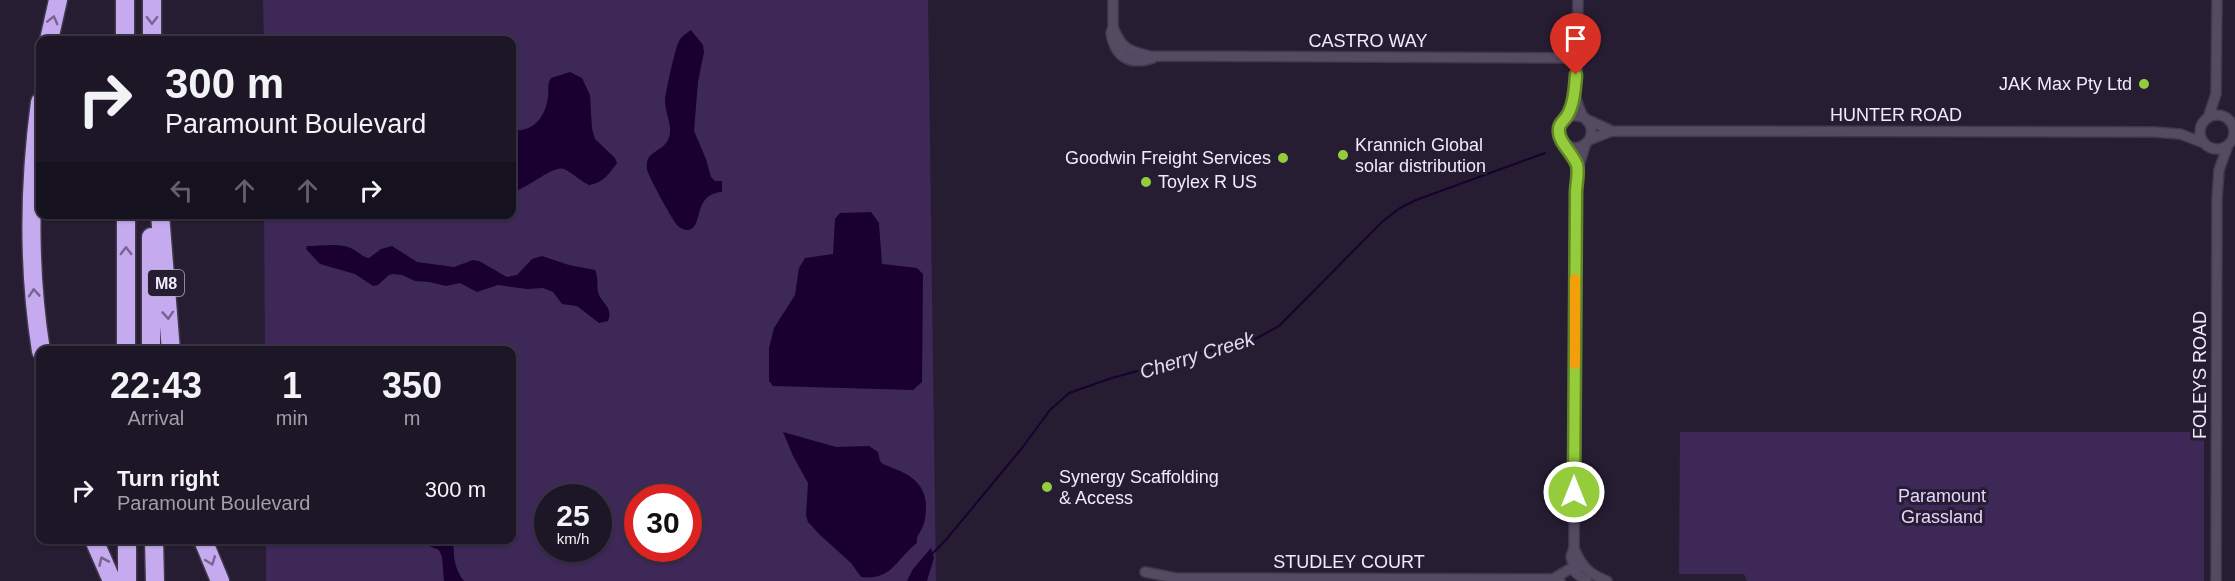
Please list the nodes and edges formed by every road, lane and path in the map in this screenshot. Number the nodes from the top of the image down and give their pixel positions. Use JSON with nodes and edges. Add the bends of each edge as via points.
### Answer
{"nodes":[{"id":1,"x":58,"y":0,"type":"edge"},
{"id":2,"x":125,"y":0,"type":"edge"},
{"id":3,"x":152,"y":0,"type":"edge"},
{"id":4,"x":1113,"y":0,"type":"edge"},
{"id":5,"x":1578,"y":0,"type":"edge"},
{"id":6,"x":2217,"y":0,"type":"edge"},
{"id":7,"x":50,"y":36,"type":"edge"},
{"id":8,"x":125,"y":36,"type":"edge"},
{"id":9,"x":152,"y":36,"type":"edge"},
{"id":10,"x":1577,"y":58,"type":"junction"},
{"id":11,"x":1575,"y":94,"type":"junction"},
{"id":12,"x":2216,"y":94,"type":"junction"},
{"id":13,"x":1566,"y":117,"type":"junction"},
{"id":14,"x":1585,"y":118,"type":"junction"},
{"id":15,"x":2205,"y":120,"type":"junction"},
{"id":16,"x":2230,"y":120,"type":"edge"},
{"id":17,"x":1612,"y":131,"type":"junction"},
{"id":18,"x":36,"y":132,"type":"edge"},
{"id":19,"x":2180,"y":134,"type":"junction"},
{"id":20,"x":2232,"y":141,"type":"edge"},
{"id":21,"x":1588,"y":142,"type":"junction"},
{"id":22,"x":2207,"y":145,"type":"junction"},
{"id":23,"x":1567,"y":146,"type":"junction"},
{"id":24,"x":1578,"y":168,"type":"junction"},
{"id":25,"x":2219,"y":170,"type":"junction"},
{"id":26,"x":126,"y":219,"type":"edge"},
{"id":27,"x":152,"y":219,"type":"edge"},
{"id":28,"x":160,"y":219,"type":"edge"},
{"id":29,"x":40,"y":346,"type":"edge"},
{"id":30,"x":126,"y":346,"type":"edge"},
{"id":31,"x":151,"y":346,"type":"edge"},
{"id":32,"x":171,"y":346,"type":"edge"},
{"id":33,"x":96,"y":544,"type":"edge"},
{"id":34,"x":127,"y":544,"type":"edge"},
{"id":35,"x":154,"y":544,"type":"edge"},
{"id":36,"x":205,"y":544,"type":"edge"},
{"id":37,"x":1145,"y":572,"type":"dead end"},
{"id":38,"x":1580,"y":573,"type":"edge"},
{"id":39,"x":1556,"y":580,"type":"edge"},
{"id":40,"x":112,"y":581,"type":"edge"},
{"id":41,"x":127,"y":581,"type":"edge"},
{"id":42,"x":154,"y":581,"type":"edge"},
{"id":43,"x":220,"y":581,"type":"edge"},
{"id":44,"x":1569,"y":581,"type":"edge"},
{"id":45,"x":1607,"y":581,"type":"edge"},
{"id":46,"x":2216,"y":581,"type":"edge"}],
"edges":[{"from":7,"to":1,"type":"highway","one_way":true},
{"from":2,"to":8,"type":"highway"},
{"from":3,"to":9,"type":"highway","one_way":true},
{"from":4,"to":10,"type":"street","name":"CASTRO WAY","via":[[1113,27],[1120,42],[1130,51],[1158,56]]},
{"from":5,"to":10,"type":"street"},
{"from":6,"to":12,"type":"street"},
{"from":10,"to":11,"type":"street"},
{"from":11,"to":13,"type":"street"},
{"from":11,"to":14,"type":"street"},
{"from":12,"to":15,"type":"street"},
{"from":12,"to":16,"type":"street"},
{"from":13,"to":14,"type":"street","via":[[1575,114]]},
{"from":13,"to":23,"type":"street","via":[[1558,131]]},
{"from":14,"to":17,"type":"street","name":"HUNTER ROAD"},
{"from":14,"to":21,"type":"street","via":[[1592,129]]},
{"from":15,"to":16,"type":"street","via":[[2217,115]]},
{"from":15,"to":19,"type":"street","name":"HUNTER ROAD"},
{"from":15,"to":22,"type":"street","via":[[2200,133]]},
{"from":16,"to":20,"type":"street"},
{"from":17,"to":19,"type":"street","name":"HUNTER ROAD"},
{"from":17,"to":21,"type":"street","name":"HUNTER ROAD"},
{"from":29,"to":18,"type":"highway","one_way":true,"via":[[31,232]]},
{"from":19,"to":22,"type":"street","name":"HUNTER ROAD"},
{"from":20,"to":22,"type":"street","via":[[2219,148]]},
{"from":20,"to":25,"type":"street","name":"FOLEYS ROAD"},
{"from":21,"to":23,"type":"street","via":[[1577,148]]},
{"from":21,"to":24,"type":"street"},
{"from":22,"to":25,"type":"street","name":"FOLEYS ROAD"},
{"from":23,"to":24,"type":"street"},
{"from":24,"to":38,"type":"street","via":[[1574,548]]},
{"from":25,"to":46,"type":"street","name":"FOLEYS ROAD"},
{"from":30,"to":26,"type":"highway","number":"M8","one_way":true},
{"from":27,"to":31,"type":"highway","number":"M8"},
{"from":28,"to":32,"type":"highway","number":"M8","one_way":true},
{"from":40,"to":33,"type":"highway","one_way":true},
{"from":34,"to":41,"type":"highway"},
{"from":35,"to":42,"type":"highway"},
{"from":36,"to":43,"type":"highway","one_way":true},
{"from":37,"to":39,"type":"street","name":"STUDLEY COURT","via":[[1175,578]]},
{"from":38,"to":39,"type":"street","name":"STUDLEY COURT"},
{"from":38,"to":44,"type":"street"},
{"from":38,"to":45,"type":"street"}]}
